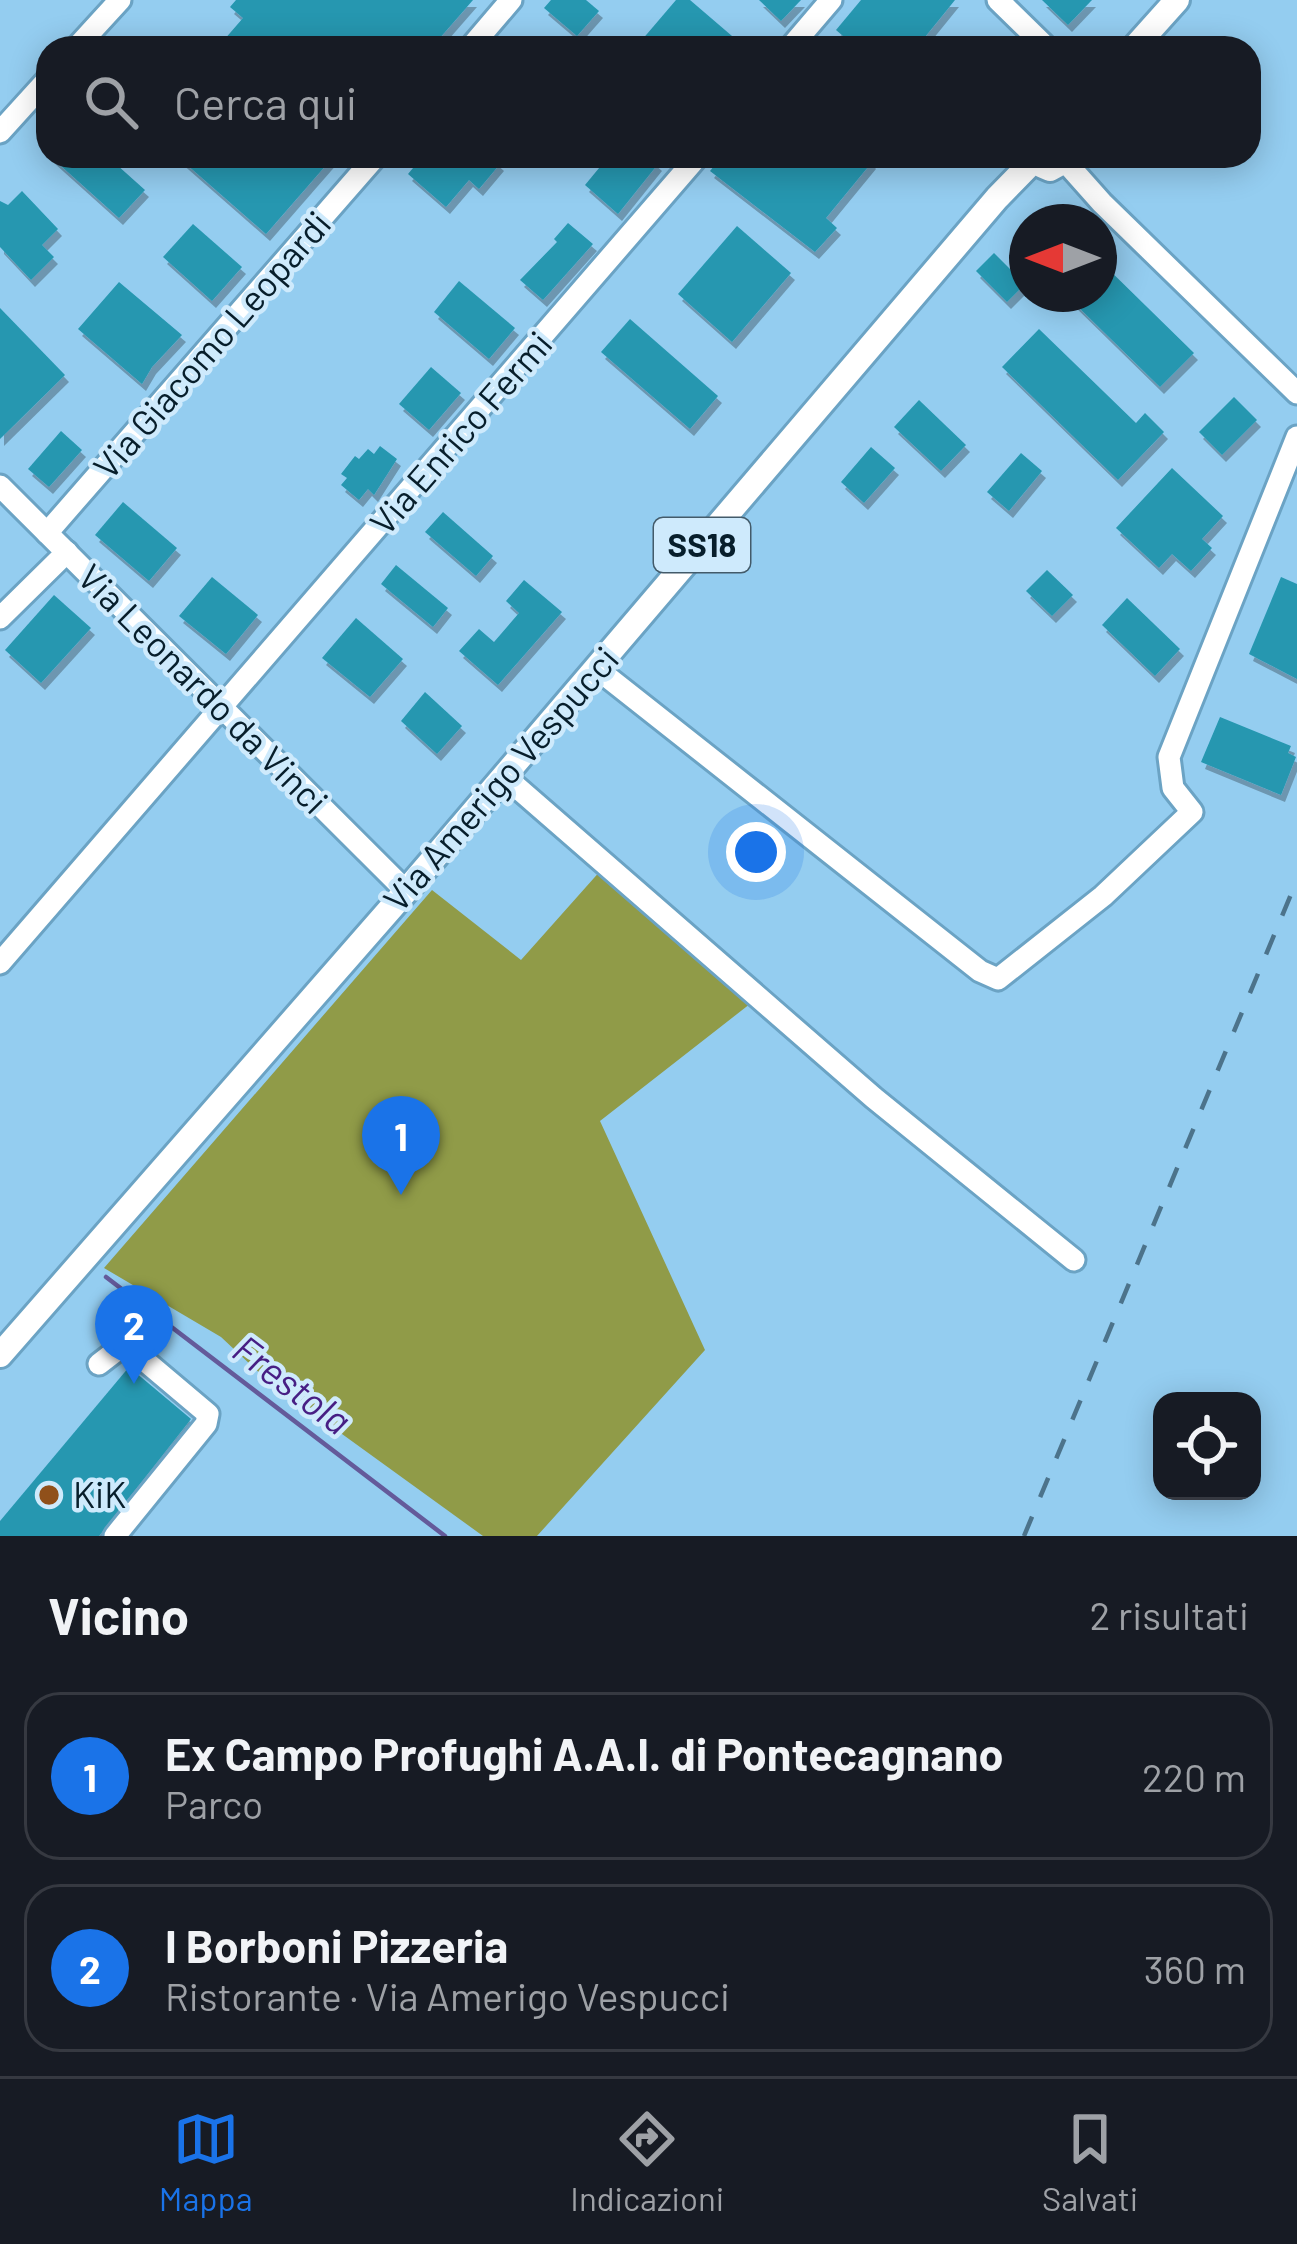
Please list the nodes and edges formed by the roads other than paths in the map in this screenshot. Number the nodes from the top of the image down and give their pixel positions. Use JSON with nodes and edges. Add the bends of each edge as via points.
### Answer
{"nodes":[{"id":1,"x":120,"y":0,"type":"edge"},
{"id":2,"x":511,"y":0,"type":"edge"},
{"id":3,"x":831,"y":0,"type":"edge"},
{"id":4,"x":998,"y":0,"type":"edge"},
{"id":5,"x":1177,"y":0,"type":"edge"},
{"id":6,"x":87,"y":36,"type":"edge"},
{"id":7,"x":480,"y":36,"type":"edge"},
{"id":8,"x":800,"y":36,"type":"edge"},
{"id":9,"x":1035,"y":36,"type":"edge"},
{"id":10,"x":1144,"y":36,"type":"edge"},
{"id":11,"x":36,"y":92,"type":"edge"},
{"id":12,"x":0,"y":132,"type":"edge"},
{"id":13,"x":366,"y":168,"type":"edge"},
{"id":14,"x":688,"y":168,"type":"edge"},
{"id":15,"x":1040,"y":168,"type":"edge"},
{"id":16,"x":1063,"y":168,"type":"edge"},
{"id":17,"x":1297,"y":392,"type":"edge"},
{"id":18,"x":1297,"y":437,"type":"edge"},
{"id":19,"x":0,"y":486,"type":"edge"},
{"id":20,"x":47,"y":533,"type":"junction"},
{"id":21,"x":67,"y":553,"type":"junction"},
{"id":22,"x":0,"y":618,"type":"edge"},
{"id":23,"x":596,"y":668,"type":"junction"},
{"id":24,"x":223,"y":708,"type":"junction"},
{"id":25,"x":504,"y":776,"type":"junction"},
{"id":26,"x":406,"y":891,"type":"junction"},
{"id":27,"x":0,"y":963,"type":"edge"},
{"id":28,"x":1074,"y":1260,"type":"dead end"},
{"id":29,"x":0,"y":1355,"type":"edge"},
{"id":30,"x":99,"y":1364,"type":"dead end"},
{"id":31,"x":116,"y":1536,"type":"edge"}],
"edges":[{"from":1,"to":6,"type":"street"},
{"from":2,"to":7,"type":"street"},
{"from":3,"to":8,"type":"street"},
{"from":4,"to":9,"type":"street"},
{"from":5,"to":10,"type":"main road"},
{"from":11,"to":12,"type":"street"},
{"from":13,"to":20,"type":"street","name":"Via Giacomo Leopardi"},
{"from":14,"to":24,"type":"street","name":"Via Enrico Fermi"},
{"from":15,"to":23,"type":"main road","name":"Via Amerigo Vespucci","number":"SS18","via":[[997,198]]},
{"from":16,"to":17,"type":"street","name":"Via Amerigo Vespucci"},
{"from":18,"to":23,"type":"street","via":[[1169,757],[1168,774],[1192,812],[998,979]]},
{"from":19,"to":20,"type":"street","name":"Via Leonardo da Vinci"},
{"from":20,"to":21,"type":"street","name":"Via Leonardo da Vinci"},
{"from":21,"to":22,"type":"street"},
{"from":21,"to":24,"type":"street","name":"Via Leonardo da Vinci"},
{"from":23,"to":25,"type":"main road","name":"Via Amerigo Vespucci","number":"SS18"},
{"from":24,"to":26,"type":"street","name":"Via Leonardo da Vinci"},
{"from":24,"to":27,"type":"street","name":"Via Enrico Fermi"},
{"from":25,"to":26,"type":"main road","name":"Via Amerigo Vespucci","number":"SS18"},
{"from":25,"to":28,"type":"street"},
{"from":26,"to":29,"type":"main road","name":"Via Amerigo Vespucci","number":"SS18"},
{"from":30,"to":31,"type":"street","via":[[125,1344],[208,1414]]}]}
